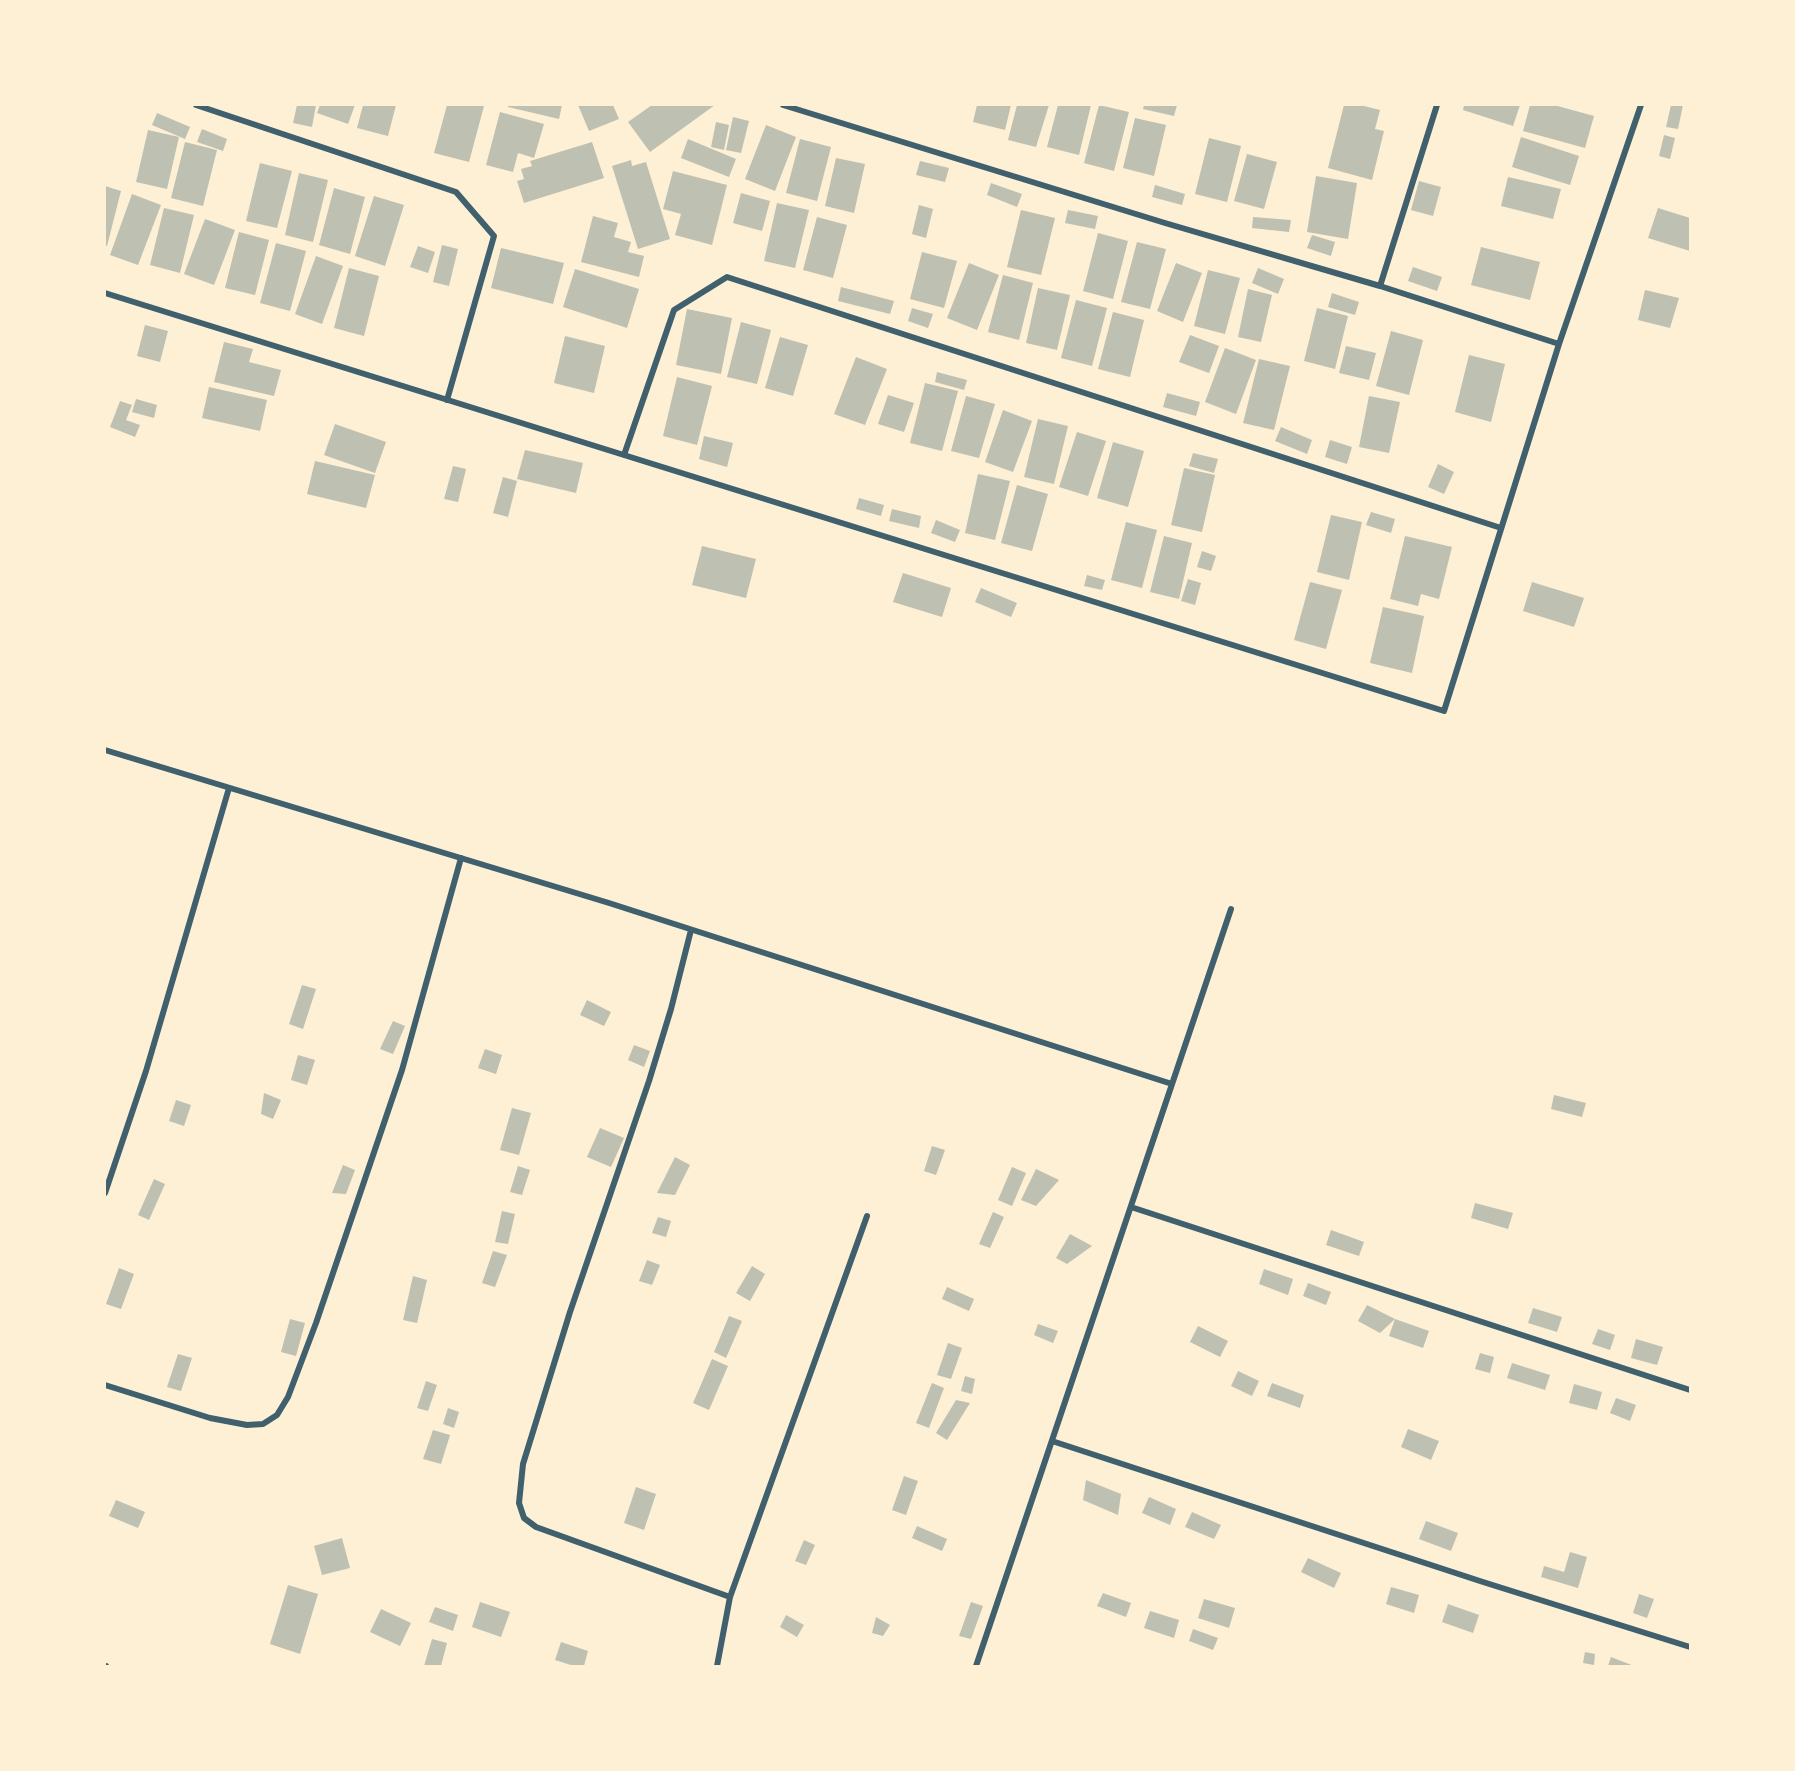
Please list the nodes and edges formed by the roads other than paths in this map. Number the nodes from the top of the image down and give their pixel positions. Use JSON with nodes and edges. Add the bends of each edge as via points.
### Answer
{"nodes":[{"id":1,"x":196,"y":105,"type":"edge"},
{"id":2,"x":783,"y":105,"type":"edge"},
{"id":3,"x":1437,"y":105,"type":"edge"},
{"id":4,"x":1641,"y":105,"type":"edge"},
{"id":5,"x":1380,"y":286,"type":"junction"},
{"id":6,"x":105,"y":293,"type":"edge"},
{"id":7,"x":1559,"y":344,"type":"junction"},
{"id":8,"x":447,"y":400,"type":"junction"},
{"id":9,"x":624,"y":455,"type":"junction"},
{"id":10,"x":1501,"y":528,"type":"junction"},
{"id":11,"x":105,"y":750,"type":"edge"},
{"id":12,"x":229,"y":788,"type":"junction"},
{"id":13,"x":461,"y":858,"type":"junction"},
{"id":14,"x":1231,"y":909,"type":"dead end"},
{"id":15,"x":691,"y":930,"type":"junction"},
{"id":16,"x":1172,"y":1084,"type":"junction"},
{"id":17,"x":105,"y":1193,"type":"edge"},
{"id":18,"x":1131,"y":1207,"type":"junction"},
{"id":19,"x":867,"y":1216,"type":"dead end"},
{"id":20,"x":105,"y":1386,"type":"edge"},
{"id":21,"x":1690,"y":1390,"type":"edge"},
{"id":22,"x":1052,"y":1441,"type":"junction"},
{"id":23,"x":730,"y":1597,"type":"junction"},
{"id":24,"x":1690,"y":1647,"type":"edge"},
{"id":25,"x":717,"y":1666,"type":"edge"},
{"id":26,"x":976,"y":1666,"type":"edge"}],
"edges":[{"from":1,"to":8,"type":"street","via":[[456,192],[487,227],[494,236]]},
{"from":2,"to":5,"type":"street"},
{"from":3,"to":5,"type":"street"},
{"from":4,"to":7,"type":"street"},
{"from":5,"to":7,"type":"street"},
{"from":6,"to":8,"type":"street"},
{"from":7,"to":10,"type":"street"},
{"from":8,"to":9,"type":"street"},
{"from":9,"to":10,"type":"street","via":[[674,310],[727,277]]},
{"from":9,"to":10,"type":"street","via":[[1444,711]]},
{"from":11,"to":12,"type":"street"},
{"from":12,"to":13,"type":"street"},
{"from":12,"to":17,"type":"street","via":[[146,1071]]},
{"from":13,"to":15,"type":"street"},
{"from":13,"to":20,"type":"street","via":[[398,1080],[316,1323],[288,1397],[277,1415],[263,1424],[247,1425],[210,1418]]},
{"from":14,"to":16,"type":"street"},
{"from":15,"to":16,"type":"street"},
{"from":15,"to":23,"type":"street","via":[[649,1081],[523,1464],[519,1503],[524,1518],[536,1527]]},
{"from":16,"to":18,"type":"street"},
{"from":18,"to":21,"type":"street"},
{"from":18,"to":22,"type":"street"},
{"from":19,"to":23,"type":"street"},
{"from":22,"to":24,"type":"street"},
{"from":22,"to":26,"type":"street"},
{"from":23,"to":25,"type":"street"}]}
